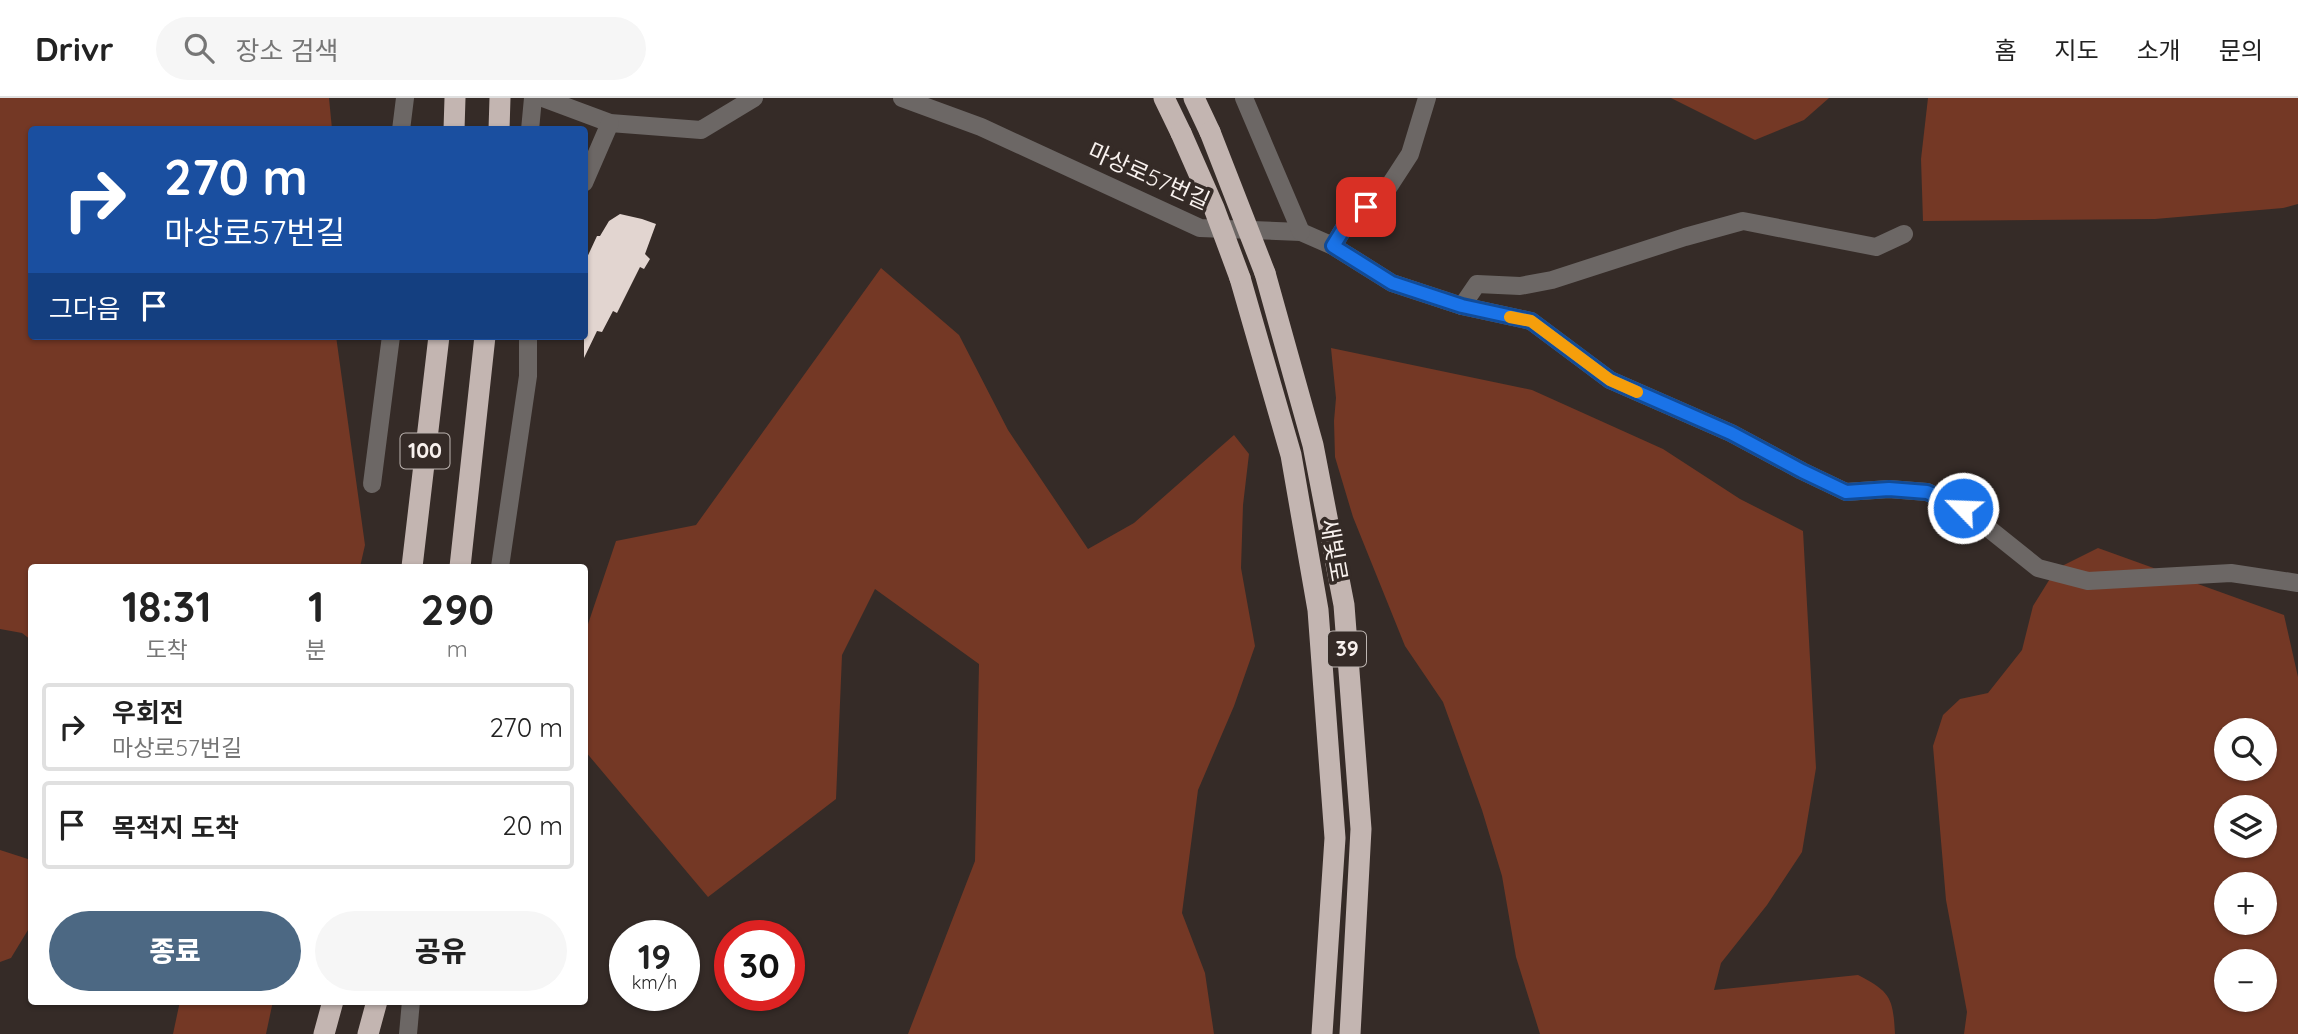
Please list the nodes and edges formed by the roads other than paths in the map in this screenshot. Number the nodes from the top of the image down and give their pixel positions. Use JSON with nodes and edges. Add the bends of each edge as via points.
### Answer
{"nodes":[{"id":1,"x":405,"y":98,"type":"edge"},
{"id":2,"x":455,"y":98,"type":"edge"},
{"id":3,"x":500,"y":98,"type":"edge"},
{"id":4,"x":533,"y":98,"type":"edge"},
{"id":5,"x":543,"y":98,"type":"edge"},
{"id":6,"x":754,"y":98,"type":"edge"},
{"id":7,"x":902,"y":98,"type":"edge"},
{"id":8,"x":1164,"y":98,"type":"edge"},
{"id":9,"x":1194,"y":98,"type":"edge"},
{"id":10,"x":1244,"y":98,"type":"edge"},
{"id":11,"x":1427,"y":98,"type":"edge"},
{"id":12,"x":610,"y":123,"type":"junction"},
{"id":13,"x":402,"y":126,"type":"edge"},
{"id":14,"x":454,"y":126,"type":"edge"},
{"id":15,"x":499,"y":126,"type":"edge"},
{"id":16,"x":530,"y":126,"type":"edge"},
{"id":17,"x":588,"y":174,"type":"edge"},
{"id":18,"x":1301,"y":232,"type":"junction"},
{"id":19,"x":1904,"y":234,"type":"dead end"},
{"id":20,"x":1333,"y":246,"type":"junction"},
{"id":21,"x":1462,"y":306,"type":"junction"},
{"id":22,"x":390,"y":340,"type":"edge"},
{"id":23,"x":439,"y":340,"type":"edge"},
{"id":24,"x":485,"y":340,"type":"edge"},
{"id":25,"x":528,"y":340,"type":"edge"},
{"id":26,"x":372,"y":484,"type":"dead end"},
{"id":27,"x":412,"y":564,"type":"edge"},
{"id":28,"x":460,"y":564,"type":"edge"},
{"id":29,"x":500,"y":564,"type":"edge"},
{"id":30,"x":2298,"y":583,"type":"edge"},
{"id":31,"x":332,"y":1005,"type":"edge"},
{"id":32,"x":376,"y":1005,"type":"edge"},
{"id":33,"x":411,"y":1005,"type":"edge"},
{"id":34,"x":324,"y":1034,"type":"edge"},
{"id":35,"x":369,"y":1034,"type":"edge"},
{"id":36,"x":408,"y":1034,"type":"edge"},
{"id":37,"x":1322,"y":1034,"type":"edge"},
{"id":38,"x":1350,"y":1034,"type":"edge"}],
"edges":[{"from":1,"to":13,"type":"street"},
{"from":2,"to":14,"type":"highway"},
{"from":3,"to":15,"type":"highway"},
{"from":4,"to":16,"type":"street"},
{"from":5,"to":12,"type":"street"},
{"from":6,"to":12,"type":"street","via":[[701,130]]},
{"from":7,"to":18,"type":"street","name":"마상로57번길","via":[[981,127],[1200,228]]},
{"from":8,"to":37,"type":"highway","name":"새빛로","number":"39","bridge":true,"via":[[1240,278],[1291,455],[1318,610],[1335,838]]},
{"from":9,"to":38,"type":"highway","name":"새빛로","number":"39","bridge":true,"via":[[1265,274],[1314,444],[1344,605],[1361,829]]},
{"from":10,"to":18,"type":"street"},
{"from":11,"to":20,"type":"street","via":[[1410,155],[1384,194],[1349,220]]},
{"from":12,"to":17,"type":"street"},
{"from":18,"to":20,"type":"street","name":"마상로57번길"},
{"from":19,"to":21,"type":"street","via":[[1876,247],[1743,220],[1552,280],[1520,286],[1477,284]]},
{"from":20,"to":21,"type":"street","name":"마상로57번길","via":[[1392,283]]},
{"from":21,"to":30,"type":"street","name":"마상로57번길","via":[[1531,321],[1610,380],[1731,433],[1846,492],[1927,492],[1963,508],[2038,568],[2088,581],[2231,573]]},
{"from":22,"to":26,"type":"street"},
{"from":23,"to":27,"type":"highway","number":"100"},
{"from":24,"to":28,"type":"highway","number":"100"},
{"from":25,"to":29,"type":"street","via":[[528,376]]},
{"from":31,"to":34,"type":"highway"},
{"from":32,"to":35,"type":"highway"},
{"from":33,"to":36,"type":"street"}]}
